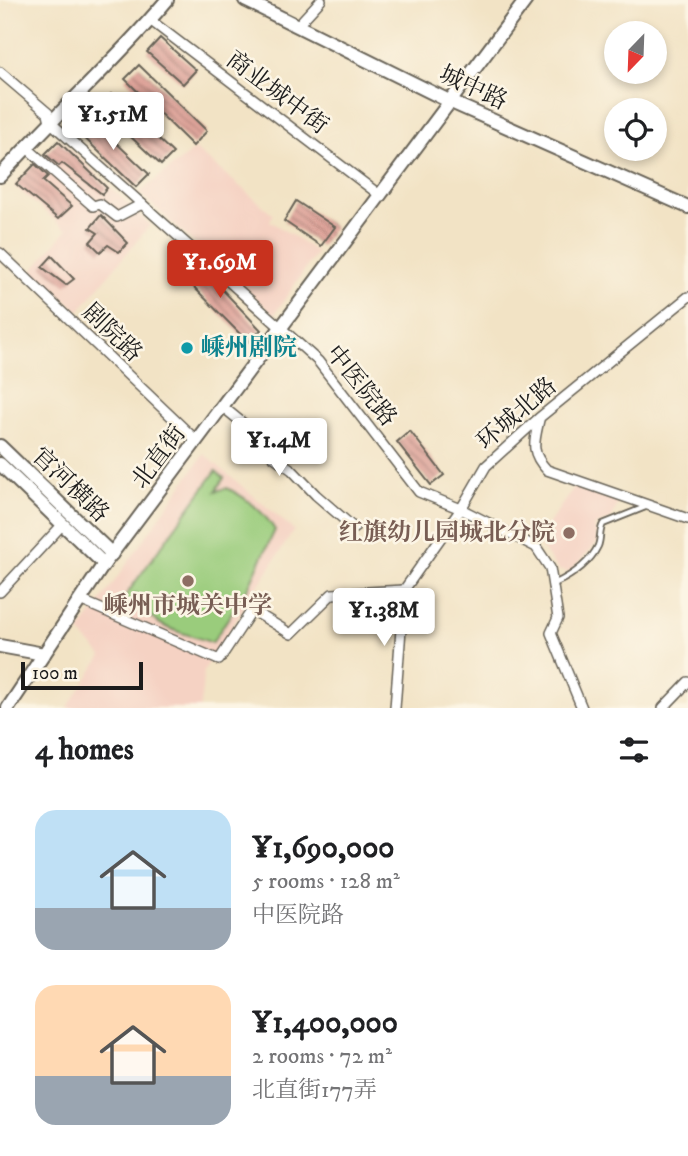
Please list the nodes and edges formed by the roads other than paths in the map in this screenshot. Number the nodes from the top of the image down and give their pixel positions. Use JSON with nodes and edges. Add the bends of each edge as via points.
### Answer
{"nodes":[{"id":1,"x":156,"y":0,"type":"edge"},
{"id":2,"x":167,"y":0,"type":"edge"},
{"id":3,"x":244,"y":0,"type":"edge"},
{"id":4,"x":321,"y":0,"type":"edge"},
{"id":5,"x":526,"y":0,"type":"edge"},
{"id":6,"x":150,"y":20,"type":"junction"},
{"id":7,"x":297,"y":26,"type":"junction"},
{"id":8,"x":0,"y":72,"type":"edge"},
{"id":9,"x":451,"y":102,"type":"junction"},
{"id":10,"x":49,"y":117,"type":"junction"},
{"id":11,"x":26,"y":147,"type":"junction"},
{"id":12,"x":0,"y":164,"type":"edge"},
{"id":13,"x":0,"y":176,"type":"edge"},
{"id":14,"x":381,"y":196,"type":"junction"},
{"id":15,"x":142,"y":204,"type":"junction"},
{"id":16,"x":688,"y":207,"type":"edge"},
{"id":17,"x":0,"y":253,"type":"edge"},
{"id":18,"x":688,"y":297,"type":"edge"},
{"id":19,"x":282,"y":328,"type":"junction"},
{"id":20,"x":223,"y":407,"type":"junction"},
{"id":21,"x":539,"y":418,"type":"junction"},
{"id":22,"x":197,"y":441,"type":"junction"},
{"id":23,"x":0,"y":446,"type":"edge"},
{"id":24,"x":0,"y":464,"type":"edge"},
{"id":25,"x":648,"y":506,"type":"junction"},
{"id":26,"x":461,"y":509,"type":"junction"},
{"id":27,"x":688,"y":519,"type":"edge"},
{"id":28,"x":62,"y":524,"type":"junction"},
{"id":29,"x":354,"y":528,"type":"dead end"},
{"id":30,"x":108,"y":559,"type":"junction"},
{"id":31,"x":553,"y":584,"type":"junction"},
{"id":32,"x":404,"y":590,"type":"junction"},
{"id":33,"x":0,"y":592,"type":"edge"},
{"id":34,"x":80,"y":600,"type":"junction"},
{"id":35,"x":0,"y":646,"type":"edge"},
{"id":36,"x":44,"y":654,"type":"junction"},
{"id":37,"x":688,"y":682,"type":"edge"},
{"id":38,"x":8,"y":708,"type":"edge"},
{"id":39,"x":394,"y":708,"type":"edge"},
{"id":40,"x":582,"y":708,"type":"edge"},
{"id":41,"x":663,"y":708,"type":"edge"}],
"edges":[{"from":1,"to":10,"type":"main road"},
{"from":2,"to":6,"type":"main road"},
{"from":3,"to":7,"type":"main road","name":"城中路"},
{"from":4,"to":7,"type":"street"},
{"from":5,"to":9,"type":"main road","name":"北直街"},
{"from":6,"to":10,"type":"main road"},
{"from":6,"to":14,"type":"street","name":"商业城中街"},
{"from":7,"to":9,"type":"main road","name":"城中路"},
{"from":8,"to":10,"type":"street","name":"中医院路"},
{"from":9,"to":14,"type":"main road","name":"北直街"},
{"from":9,"to":16,"type":"main road","name":"城中路"},
{"from":10,"to":11,"type":"main road"},
{"from":10,"to":12,"type":"main road"},
{"from":10,"to":15,"type":"street","name":"中医院路"},
{"from":11,"to":13,"type":"main road"},
{"from":11,"to":15,"type":"street","via":[[93,206],[100,204],[117,217]]},
{"from":14,"to":19,"type":"main road","name":"北直街"},
{"from":15,"to":19,"type":"street","name":"中医院路"},
{"from":17,"to":22,"type":"street","name":"剧院路"},
{"from":18,"to":21,"type":"street","name":"环城北路"},
{"from":19,"to":20,"type":"main road","name":"北直街"},
{"from":19,"to":26,"type":"street","name":"中医院路","via":[[318,361],[419,492]]},
{"from":20,"to":22,"type":"main road","name":"北直街"},
{"from":20,"to":29,"type":"street"},
{"from":21,"to":25,"type":"street","via":[[535,458],[547,470]]},
{"from":21,"to":26,"type":"street","name":"环城北路","via":[[486,466]]},
{"from":22,"to":30,"type":"main road","name":"北直街"},
{"from":23,"to":30,"type":"main road","name":"官河横路"},
{"from":24,"to":28,"type":"main road","name":"官河横路"},
{"from":25,"to":27,"type":"street"},
{"from":25,"to":31,"type":"lane","via":[[603,524],[592,556],[579,570]]},
{"from":26,"to":31,"type":"street","name":"中医院路","via":[[536,547],[551,568]]},
{"from":26,"to":32,"type":"street","name":"环城北路"},
{"from":28,"to":30,"type":"main road","name":"官河横路"},
{"from":28,"to":33,"type":"street"},
{"from":30,"to":34,"type":"main road","name":"北直街"},
{"from":31,"to":40,"type":"street","name":"中医院路","via":[[558,618],[551,633]]},
{"from":32,"to":34,"type":"street","via":[[332,594],[291,634],[252,610],[219,660]]},
{"from":32,"to":39,"type":"street"},
{"from":34,"to":36,"type":"main road","name":"北直街"},
{"from":35,"to":36,"type":"main road"},
{"from":36,"to":38,"type":"main road","name":"北直街"},
{"from":37,"to":41,"type":"street"}]}
